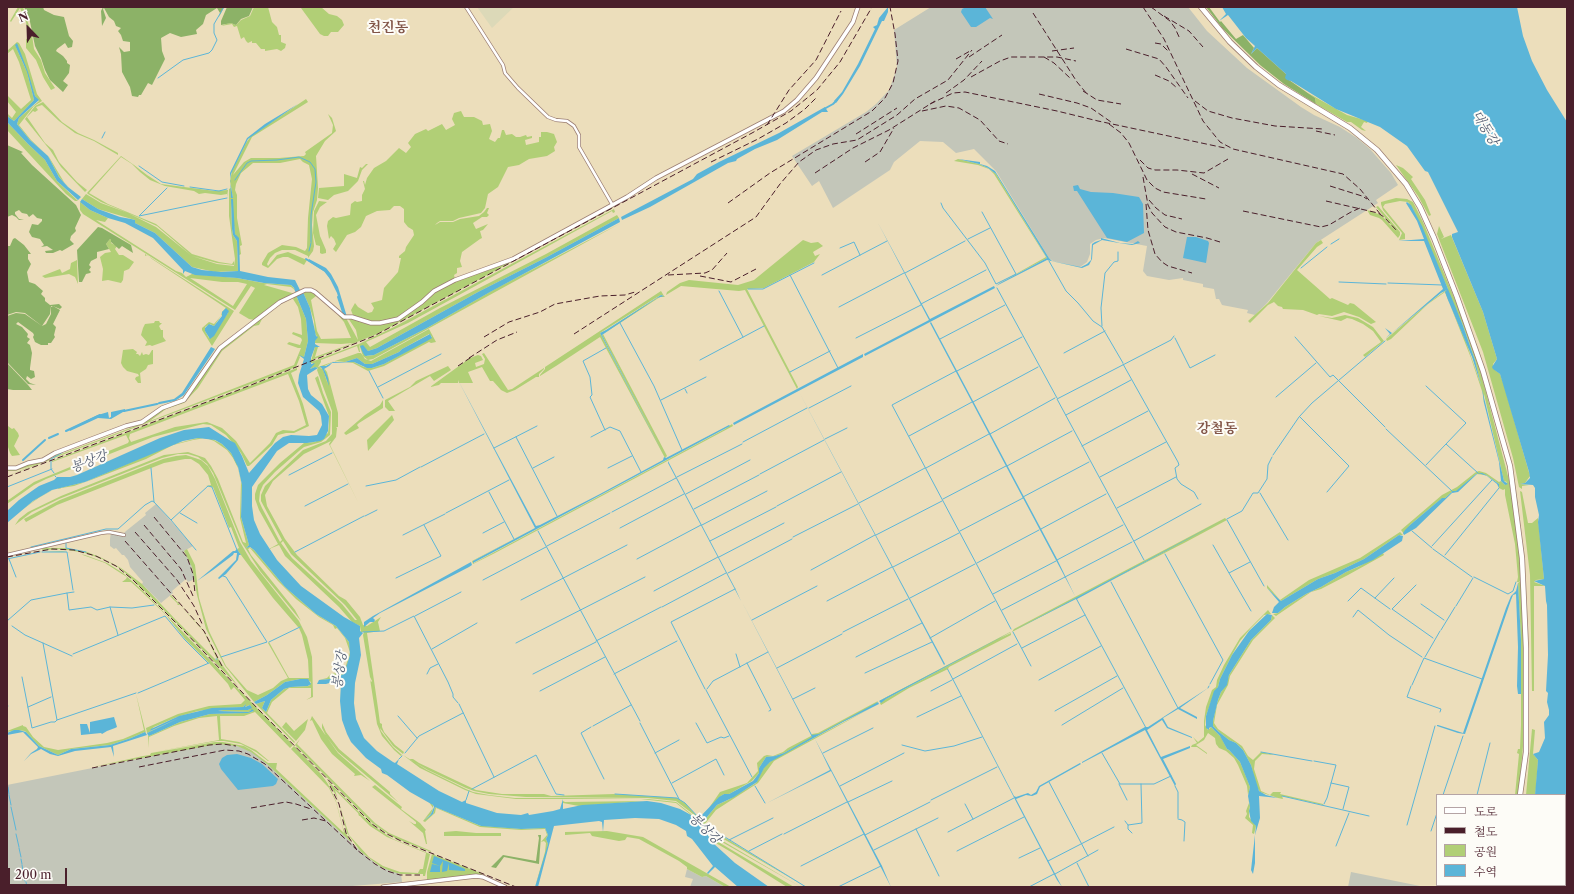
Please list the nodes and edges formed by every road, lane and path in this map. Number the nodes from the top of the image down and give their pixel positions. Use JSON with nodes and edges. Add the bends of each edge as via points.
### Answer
{"nodes":[{"id":1,"x":466,"y":7,"type":"edge"},
{"id":2,"x":858,"y":7,"type":"edge"},
{"id":3,"x":1201,"y":7,"type":"edge"},
{"id":4,"x":612,"y":204,"type":"junction"},
{"id":5,"x":7,"y":468,"type":"edge"},
{"id":6,"x":124,"y":535,"type":"dead end"},
{"id":7,"x":7,"y":555,"type":"edge"},
{"id":8,"x":1520,"y":794,"type":"edge"},
{"id":9,"x":384,"y":887,"type":"edge"},
{"id":10,"x":505,"y":887,"type":"edge"}],
"edges":[{"from":1,"to":4,"type":"street","via":[[505,73],[518,88],[544,114],[556,120],[567,121],[574,126],[579,136],[579,147]]},
{"from":2,"to":4,"type":"main road","via":[[853,22],[818,75],[789,108]]},
{"from":3,"to":8,"type":"highway","via":[[1230,42],[1256,67],[1290,92],[1356,132],[1377,150],[1406,184],[1434,238],[1483,371],[1510,466],[1522,558],[1526,648],[1526,752]]},
{"from":4,"to":5,"type":"main road","via":[[513,259],[455,280],[438,289],[398,319],[371,323],[341,316],[315,292],[308,290],[296,295],[277,304],[220,348],[184,400],[162,408],[142,422],[96,437],[42,460],[16,468]]},
{"from":6,"to":7,"type":"street","via":[[101,533]]},
{"from":9,"to":10,"type":"main road","via":[[476,876]]}]}
